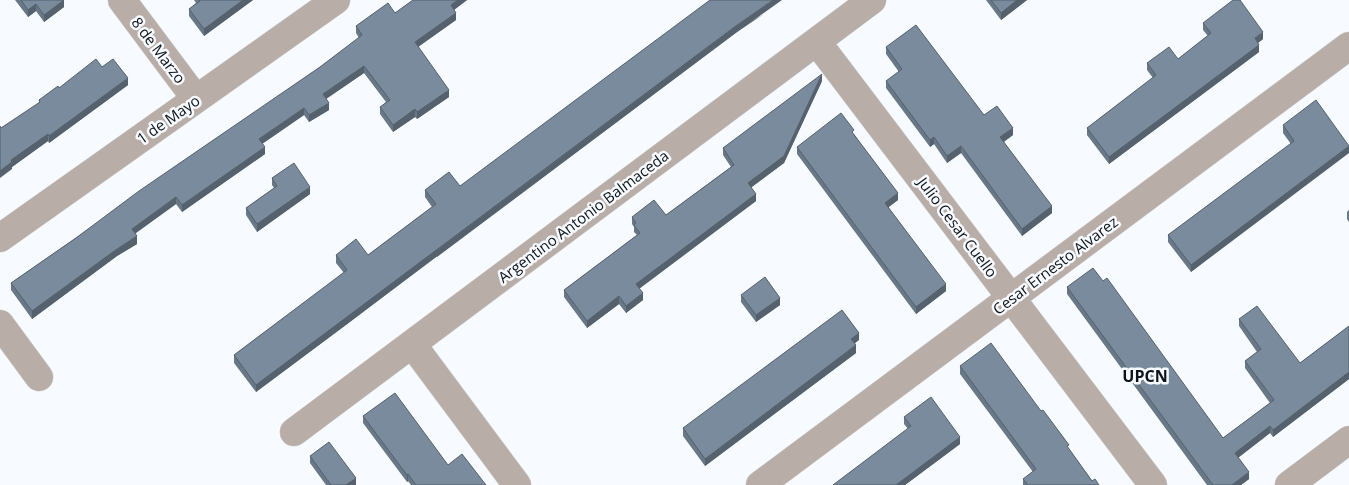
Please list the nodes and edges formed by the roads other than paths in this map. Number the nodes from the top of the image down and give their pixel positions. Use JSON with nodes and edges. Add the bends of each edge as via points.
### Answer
{"nodes":[{"id":1,"x":122,"y":0,"type":"edge"},
{"id":2,"x":336,"y":0,"type":"edge"},
{"id":3,"x":872,"y":0,"type":"edge"},
{"id":4,"x":816,"y":42,"type":"junction"},
{"id":5,"x":1349,"y":46,"type":"edge"},
{"id":6,"x":196,"y":100,"type":"junction"},
{"id":7,"x":0,"y":238,"type":"edge"},
{"id":8,"x":1011,"y":298,"type":"junction"},
{"id":9,"x":0,"y":324,"type":"edge"},
{"id":10,"x":412,"y":344,"type":"junction"},
{"id":11,"x":38,"y":376,"type":"dead end"},
{"id":12,"x":294,"y":432,"type":"dead end"},
{"id":13,"x":1349,"y":440,"type":"edge"},
{"id":14,"x":518,"y":485,"type":"edge"},
{"id":15,"x":760,"y":485,"type":"edge"},
{"id":16,"x":1153,"y":485,"type":"edge"},
{"id":17,"x":1289,"y":485,"type":"edge"}],
"edges":[{"from":1,"to":6,"type":"street","name":"8 de Marzo"},
{"from":2,"to":6,"type":"street","name":"1 de Mayo"},
{"from":3,"to":4,"type":"street","name":"Argentino Antonio Balmaceda"},
{"from":4,"to":8,"type":"street","name":"Julio Cesar Cuello"},
{"from":4,"to":10,"type":"street","name":"Argentino Antonio Balmaceda"},
{"from":5,"to":8,"type":"street","name":"Cesar Ernesto Alvarez"},
{"from":6,"to":7,"type":"street","name":"1 de Mayo"},
{"from":8,"to":15,"type":"street","name":"Cesar Ernesto Alvarez"},
{"from":8,"to":16,"type":"street","name":"Julio Cesar Cuello"},
{"from":9,"to":11,"type":"street"},
{"from":10,"to":12,"type":"street","name":"Argentino Antonio Balmaceda"},
{"from":10,"to":14,"type":"street"},
{"from":13,"to":17,"type":"street"}]}
